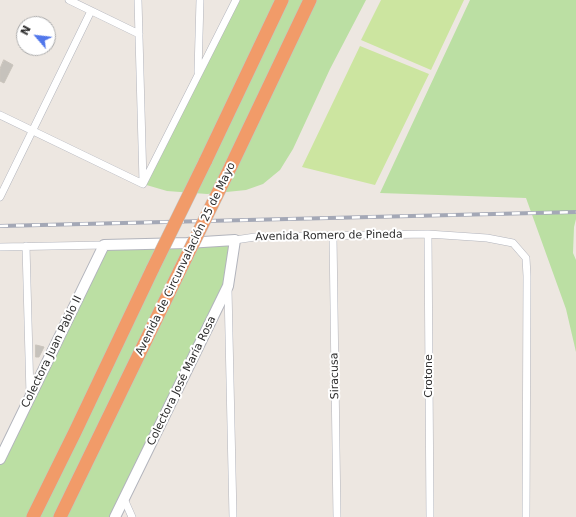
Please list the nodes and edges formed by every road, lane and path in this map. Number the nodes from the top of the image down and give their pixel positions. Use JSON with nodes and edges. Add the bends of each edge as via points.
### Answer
{"nodes":[{"id":1,"x":69,"y":0,"type":"edge"},
{"id":2,"x":138,"y":0,"type":"edge"},
{"id":3,"x":200,"y":0,"type":"edge"},
{"id":4,"x":236,"y":0,"type":"edge"},
{"id":5,"x":282,"y":0,"type":"edge"},
{"id":6,"x":310,"y":0,"type":"edge"},
{"id":7,"x":90,"y":11,"type":"junction"},
{"id":8,"x":139,"y":34,"type":"junction"},
{"id":9,"x":198,"y":75,"type":"junction"},
{"id":10,"x":0,"y":115,"type":"edge"},
{"id":11,"x":32,"y":130,"type":"junction"},
{"id":12,"x":143,"y":184,"type":"junction"},
{"id":13,"x":0,"y":197,"type":"edge"},
{"id":14,"x":428,"y":234,"type":"junction"},
{"id":15,"x":333,"y":236,"type":"junction"},
{"id":16,"x":235,"y":240,"type":"junction"},
{"id":17,"x":104,"y":245,"type":"junction"},
{"id":18,"x":26,"y":246,"type":"junction"},
{"id":19,"x":0,"y":247,"type":"edge"},
{"id":20,"x":228,"y":286,"type":"junction"},
{"id":21,"x":30,"y":395,"type":"junction"},
{"id":22,"x":75,"y":432,"type":"junction"},
{"id":23,"x":0,"y":459,"type":"edge"},
{"id":24,"x":124,"y":500,"type":"junction"},
{"id":25,"x":26,"y":517,"type":"edge"},
{"id":26,"x":33,"y":517,"type":"edge"},
{"id":27,"x":60,"y":517,"type":"edge"},
{"id":28,"x":115,"y":517,"type":"edge"},
{"id":29,"x":132,"y":517,"type":"edge"},
{"id":30,"x":233,"y":517,"type":"edge"},
{"id":31,"x":337,"y":517,"type":"edge"},
{"id":32,"x":430,"y":517,"type":"edge"},
{"id":33,"x":526,"y":517,"type":"edge"}],
"edges":[{"from":1,"to":7,"type":"street"},
{"from":2,"to":8,"type":"street"},
{"from":3,"to":9,"type":"street"},
{"from":4,"to":9,"type":"street"},
{"from":5,"to":22,"type":"highway","bridge":true},
{"from":6,"to":27,"type":"highway","name":"Avenida de Circunvalación 25 de Mayo","bridge":true},
{"from":7,"to":8,"type":"street"},
{"from":7,"to":11,"type":"street"},
{"from":8,"to":12,"type":"street"},
{"from":9,"to":12,"type":"street"},
{"from":10,"to":11,"type":"street"},
{"from":11,"to":12,"type":"street"},
{"from":11,"to":13,"type":"street"},
{"from":14,"to":15,"type":"street","name":"Avenida Romero de Pineda"},
{"from":14,"to":32,"type":"street","name":"Crotone"},
{"from":14,"to":33,"type":"street","name":"Avenida Romero de Pineda","via":[[487,238],[513,244],[526,258]]},
{"from":15,"to":16,"type":"street","name":"Avenida Romero de Pineda","via":[[255,236]]},
{"from":15,"to":31,"type":"street","name":"Siracusa"},
{"from":16,"to":17,"type":"main road","name":"Avenida Romero de Pineda"},
{"from":16,"to":20,"type":"main road","name":"Colectora José María Rosa"},
{"from":17,"to":18,"type":"street","name":"Avenida Romero de Pineda"},
{"from":17,"to":21,"type":"main road","name":"Colectora Juan Pablo II"},
{"from":18,"to":19,"type":"street","name":"Avenida Romero de Pineda"},
{"from":18,"to":21,"type":"street"},
{"from":20,"to":24,"type":"main road","name":"Colectora José María Rosa"},
{"from":20,"to":30,"type":"street"},
{"from":21,"to":23,"type":"main road","name":"Colectora Juan Pablo II"},
{"from":22,"to":25,"type":"highway"},
{"from":22,"to":26,"type":"highway"},
{"from":24,"to":28,"type":"main road","name":"Colectora José María Rosa"},
{"from":24,"to":29,"type":"street"}]}
